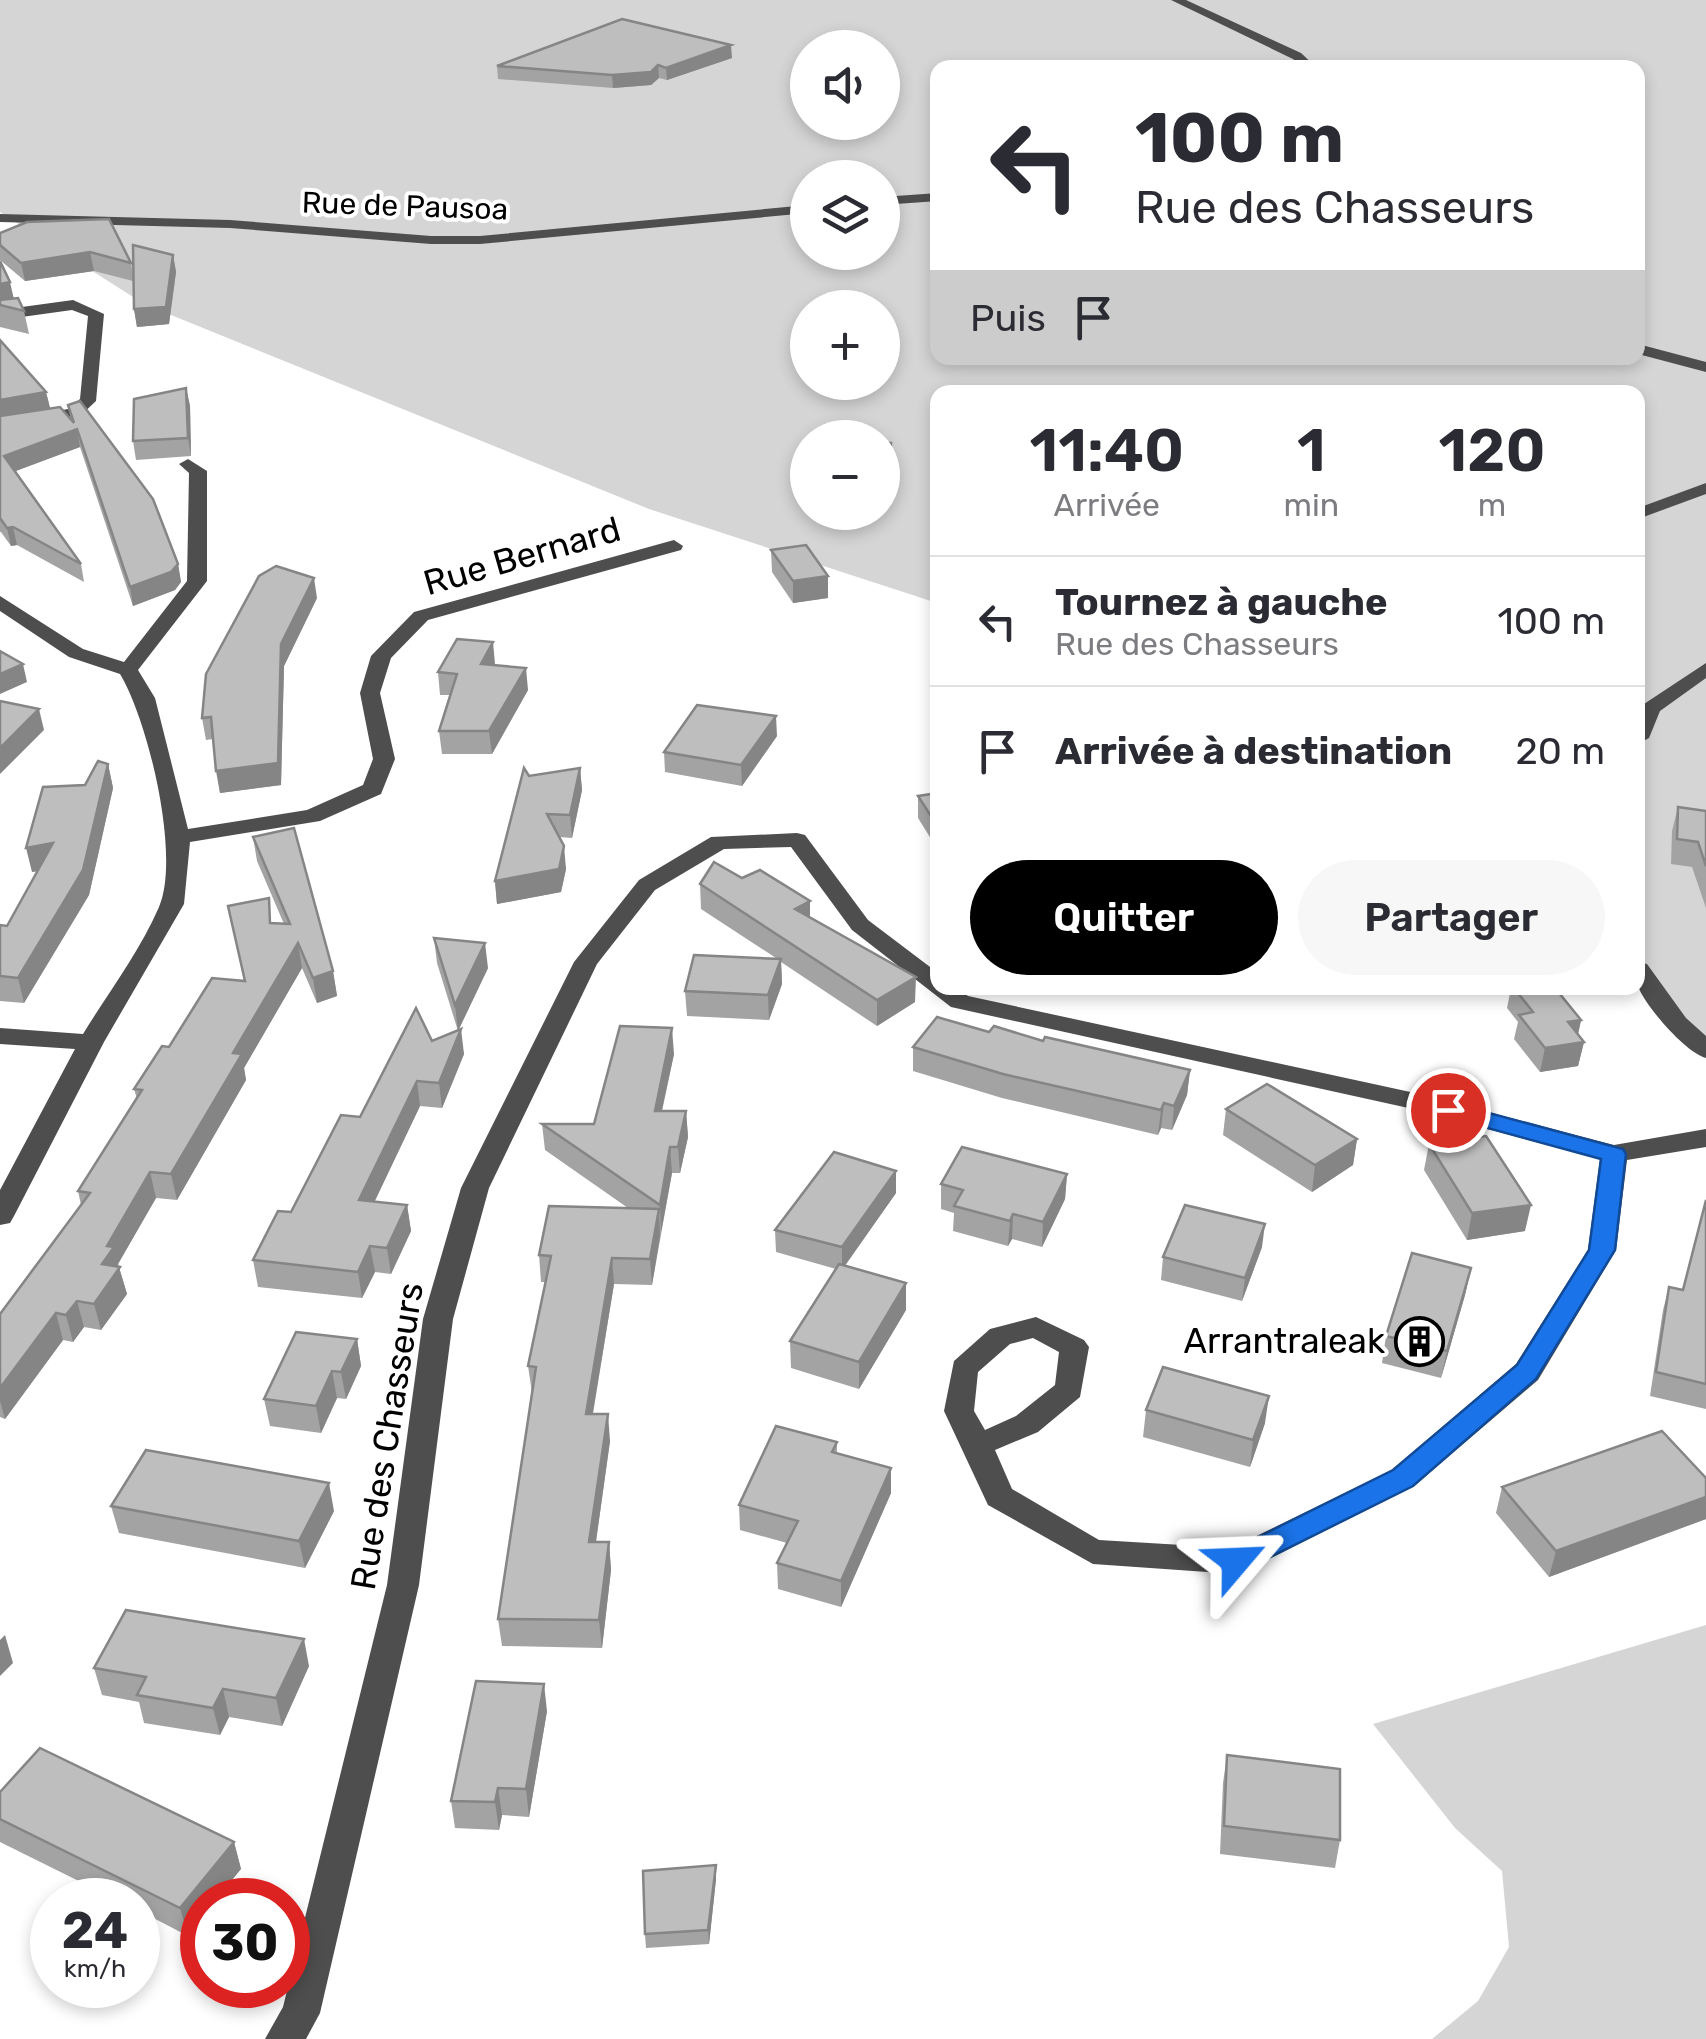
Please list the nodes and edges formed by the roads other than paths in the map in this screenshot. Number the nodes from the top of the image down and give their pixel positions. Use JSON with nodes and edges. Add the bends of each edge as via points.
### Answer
{"nodes":[{"id":1,"x":1177,"y":0,"type":"edge"},
{"id":2,"x":1302,"y":60,"type":"edge"},
{"id":3,"x":930,"y":197,"type":"edge"},
{"id":4,"x":900,"y":199,"type":"edge"},
{"id":5,"x":790,"y":211,"type":"edge"},
{"id":6,"x":0,"y":218,"type":"edge"},
{"id":7,"x":0,"y":316,"type":"edge"},
{"id":8,"x":1645,"y":350,"type":"edge"},
{"id":9,"x":1706,"y":367,"type":"edge"},
{"id":10,"x":0,"y":426,"type":"edge"},
{"id":11,"x":188,"y":464,"type":"dead end"},
{"id":12,"x":1706,"y":488,"type":"edge"},
{"id":13,"x":1645,"y":511,"type":"edge"},
{"id":14,"x":674,"y":546,"type":"dead end"},
{"id":15,"x":0,"y":602,"type":"edge"},
{"id":16,"x":1706,"y":669,"type":"edge"},
{"id":17,"x":128,"y":670,"type":"junction"},
{"id":18,"x":1645,"y":722,"type":"edge"},
{"id":19,"x":180,"y":837,"type":"junction"},
{"id":20,"x":930,"y":979,"type":"edge"},
{"id":21,"x":1645,"y":979,"type":"edge"},
{"id":22,"x":951,"y":995,"type":"edge"},
{"id":23,"x":0,"y":1036,"type":"edge"},
{"id":24,"x":91,"y":1042,"type":"junction"},
{"id":25,"x":1706,"y":1050,"type":"edge"},
{"id":26,"x":1706,"y":1138,"type":"edge"},
{"id":27,"x":1614,"y":1154,"type":"junction"},
{"id":28,"x":0,"y":1216,"type":"edge"},
{"id":29,"x":978,"y":1445,"type":"dead end"},
{"id":30,"x":284,"y":2039,"type":"edge"}],
"edges":[{"from":1,"to":2,"type":"street"},
{"from":3,"to":4,"type":"street"},
{"from":5,"to":6,"type":"street","name":"Rue de Pausoa","via":[[480,240]]},
{"from":7,"to":10,"type":"street","via":[[72,305],[96,314],[88,400],[73,413]]},
{"from":8,"to":9,"type":"street"},
{"from":11,"to":17,"type":"street","via":[[198,471],[197,581]]},
{"from":12,"to":13,"type":"street"},
{"from":14,"to":19,"type":"street","name":"Rue Bernard","via":[[422,616],[381,656],[370,693],[384,759],[373,790],[312,816]]},
{"from":15,"to":17,"type":"street","via":[[76,654]]},
{"from":16,"to":18,"type":"street","via":[[1651,708]]},
{"from":17,"to":19,"type":"street","via":[[145,698]]},
{"from":19,"to":24,"type":"street","via":[[172,904]]},
{"from":20,"to":30,"type":"street","name":"Rue des Chasseurs","via":[[860,924],[797,840],[719,842],[646,885],[586,962],[475,1188],[438,1319],[403,1585],[302,2012]]},
{"from":21,"to":25,"type":"street"},
{"from":22,"to":27,"type":"street","name":"Rue des Chasseurs","via":[[1415,1101]]},
{"from":23,"to":24,"type":"street"},
{"from":24,"to":28,"type":"street"},
{"from":26,"to":27,"type":"street","name":"Rue des Chasseurs"},
{"from":27,"to":29,"type":"street","via":[[1602,1250],[1527,1372],[1403,1478],[1236,1561],[1094,1552],[999,1497]]}]}
